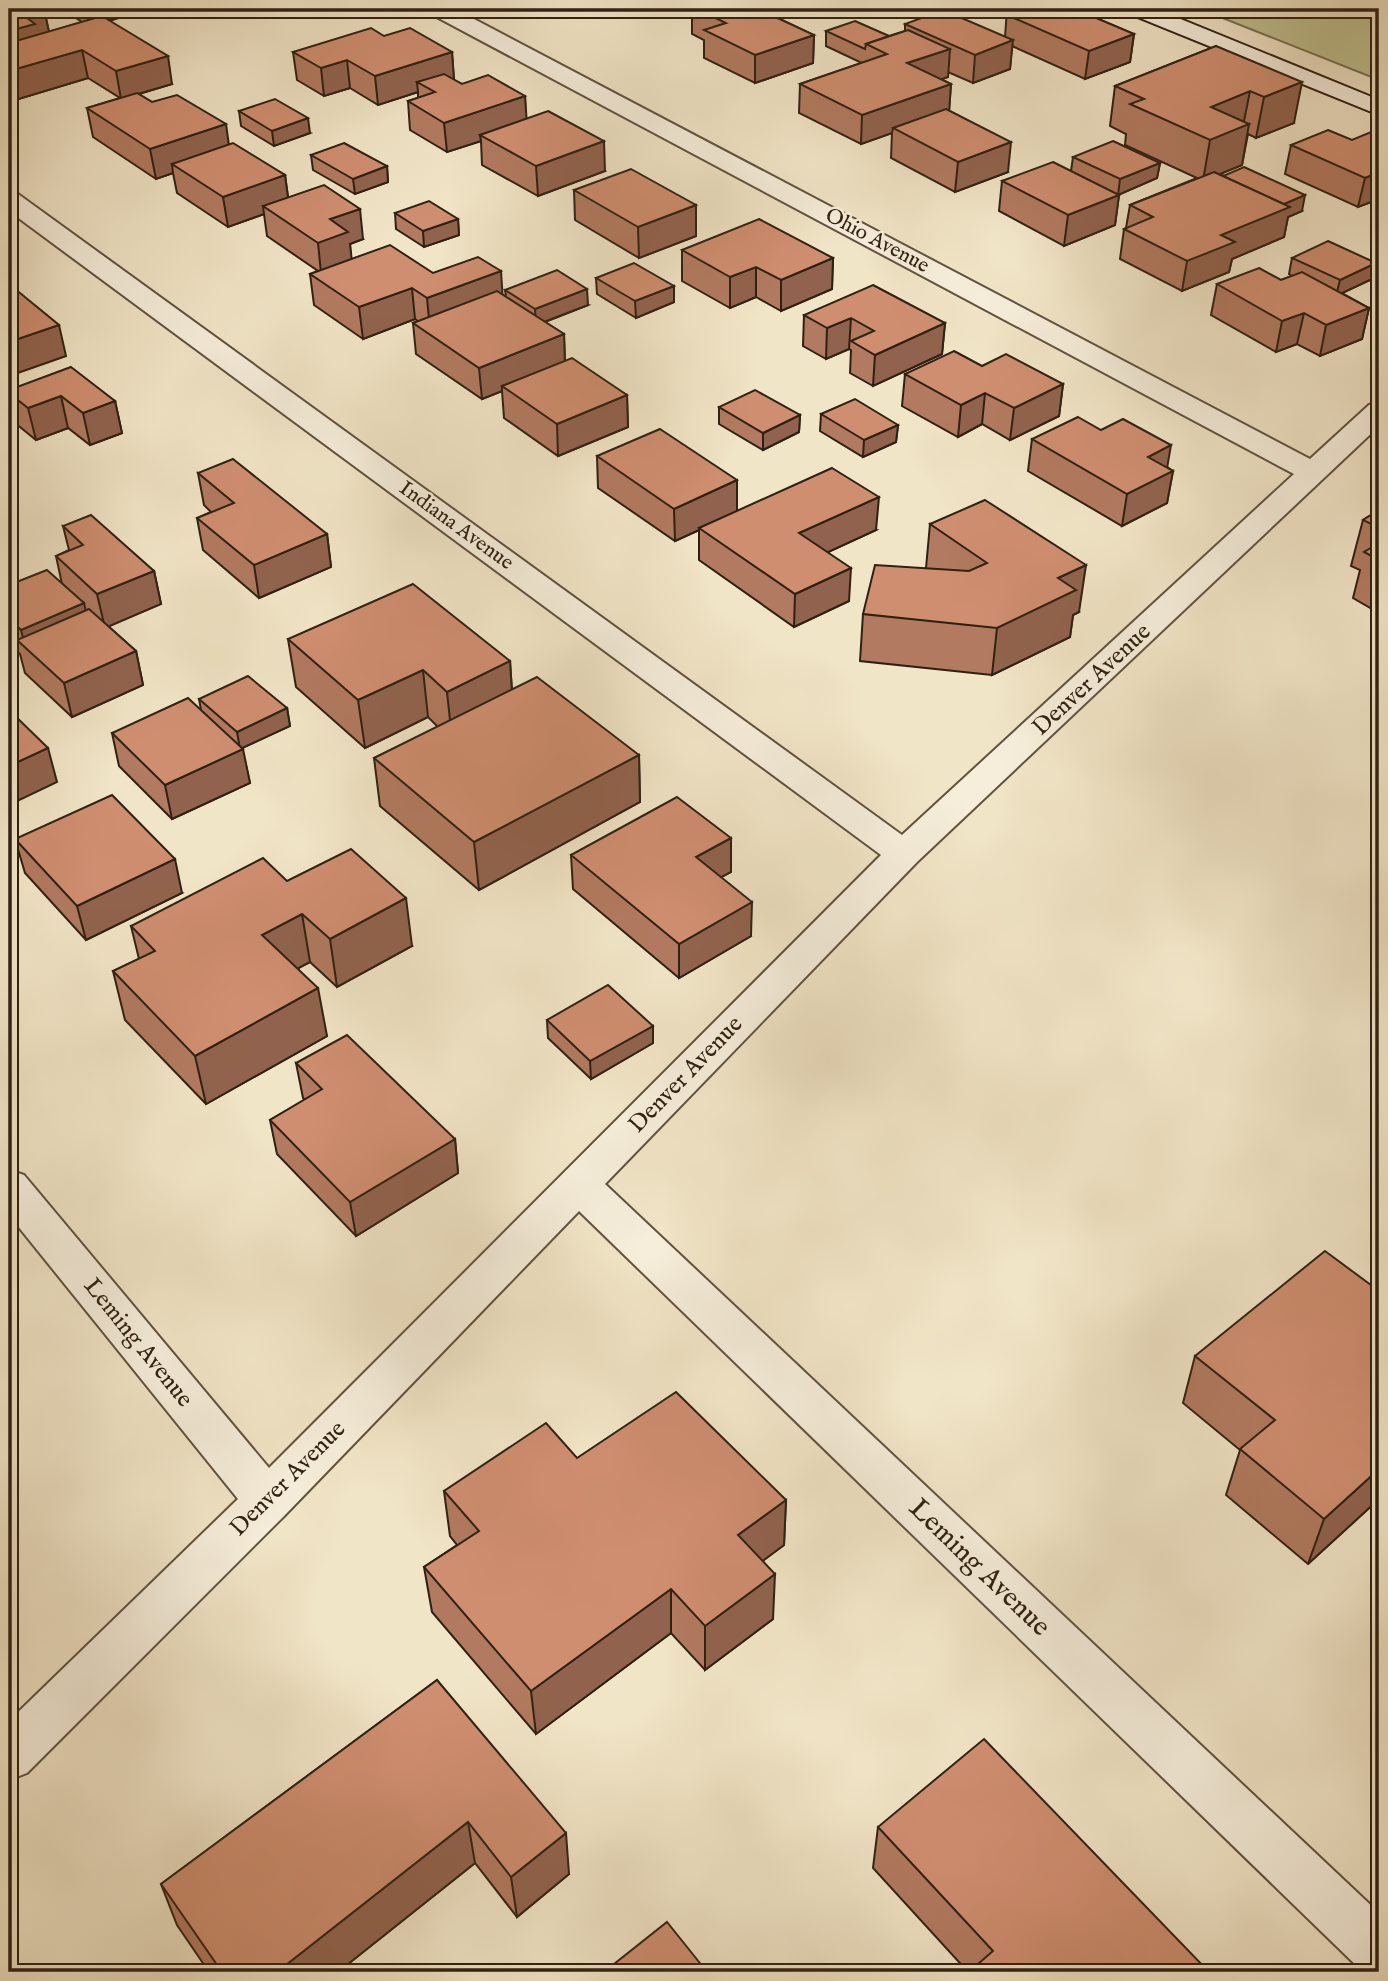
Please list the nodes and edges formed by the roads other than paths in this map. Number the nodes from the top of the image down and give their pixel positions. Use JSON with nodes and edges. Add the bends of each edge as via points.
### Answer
{"nodes":[{"id":1,"x":439,"y":9,"type":"edge"},
{"id":2,"x":1138,"y":9,"type":"edge"},
{"id":3,"x":1379,"y":108,"type":"edge"},
{"id":4,"x":9,"y":200,"type":"edge"},
{"id":5,"x":1379,"y":411,"type":"edge"},
{"id":6,"x":1315,"y":473,"type":"junction"},
{"id":7,"x":904,"y":854,"type":"junction"},
{"id":8,"x":579,"y":1185,"type":"junction"},
{"id":9,"x":9,"y":1186,"type":"edge"},
{"id":10,"x":268,"y":1501,"type":"junction"},
{"id":11,"x":9,"y":1756,"type":"edge"},
{"id":12,"x":1379,"y":1950,"type":"edge"}],
"edges":[{"from":1,"to":6,"type":"street","name":"Ohio Avenue"},
{"from":2,"to":3,"type":"street"},
{"from":4,"to":7,"type":"street","name":"Indiana Avenue"},
{"from":5,"to":6,"type":"street","name":"Denver Avenue"},
{"from":6,"to":7,"type":"street","name":"Denver Avenue"},
{"from":7,"to":8,"type":"street","name":"Denver Avenue"},
{"from":8,"to":10,"type":"street","name":"Denver Avenue"},
{"from":8,"to":12,"type":"street","name":"Leming Avenue"},
{"from":9,"to":10,"type":"street","name":"Leming Avenue"},
{"from":10,"to":11,"type":"street","name":"Denver Avenue"}]}
